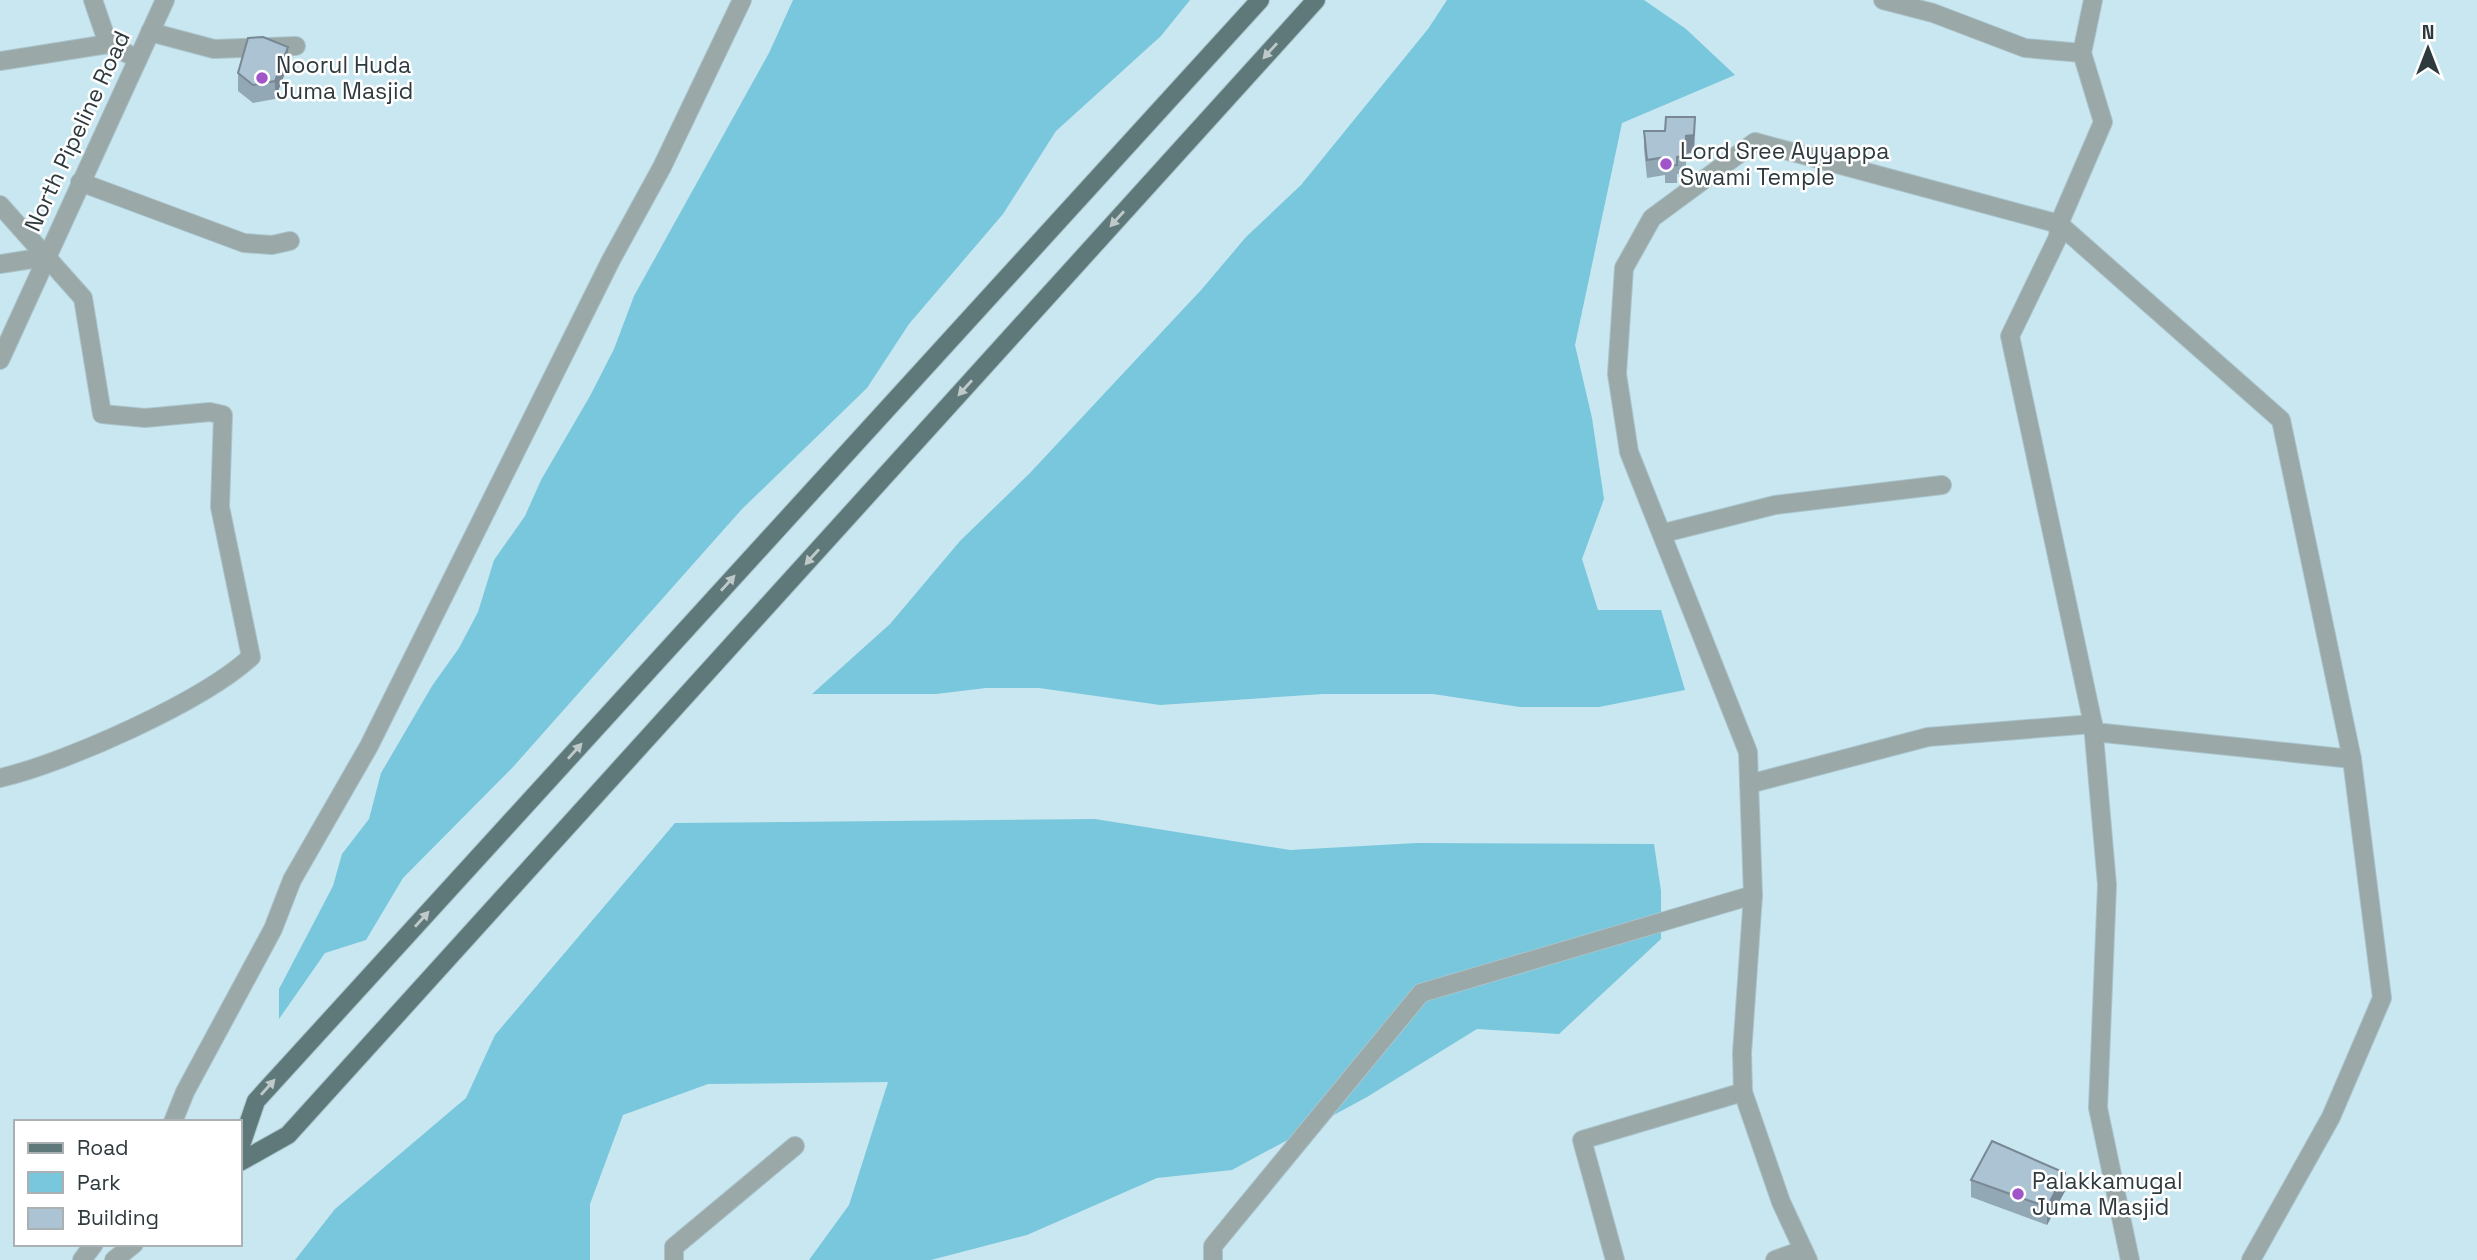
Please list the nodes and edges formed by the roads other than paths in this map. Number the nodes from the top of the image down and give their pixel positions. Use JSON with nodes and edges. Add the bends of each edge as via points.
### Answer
{"nodes":[{"id":1,"x":93,"y":0,"type":"edge"},
{"id":2,"x":165,"y":0,"type":"edge"},
{"id":3,"x":743,"y":0,"type":"edge"},
{"id":4,"x":1260,"y":0,"type":"edge"},
{"id":5,"x":1316,"y":0,"type":"edge"},
{"id":6,"x":1883,"y":0,"type":"edge"},
{"id":7,"x":2093,"y":0,"type":"edge"},
{"id":8,"x":150,"y":32,"type":"junction"},
{"id":9,"x":108,"y":44,"type":"junction"},
{"id":10,"x":296,"y":47,"type":"dead end"},
{"id":11,"x":2082,"y":53,"type":"junction"},
{"id":12,"x":138,"y":59,"type":"junction"},
{"id":13,"x":0,"y":61,"type":"edge"},
{"id":14,"x":80,"y":182,"type":"junction"},
{"id":15,"x":0,"y":205,"type":"edge"},
{"id":16,"x":2059,"y":224,"type":"junction"},
{"id":17,"x":290,"y":241,"type":"dead end"},
{"id":18,"x":45,"y":257,"type":"junction"},
{"id":19,"x":0,"y":264,"type":"edge"},
{"id":20,"x":0,"y":360,"type":"edge"},
{"id":21,"x":1942,"y":485,"type":"dead end"},
{"id":22,"x":1664,"y":533,"type":"junction"},
{"id":23,"x":2093,"y":728,"type":"junction"},
{"id":24,"x":2352,"y":759,"type":"junction"},
{"id":25,"x":0,"y":778,"type":"edge"},
{"id":26,"x":1749,"y":784,"type":"junction"},
{"id":27,"x":1753,"y":895,"type":"junction"},
{"id":28,"x":1744,"y":1092,"type":"junction"},
{"id":29,"x":174,"y":1120,"type":"edge"},
{"id":30,"x":242,"y":1142,"type":"edge"},
{"id":31,"x":795,"y":1146,"type":"dead end"},
{"id":32,"x":242,"y":1160,"type":"edge"},
{"id":33,"x":132,"y":1246,"type":"edge"},
{"id":34,"x":1805,"y":1255,"type":"edge"},
{"id":35,"x":114,"y":1260,"type":"edge"},
{"id":36,"x":674,"y":1260,"type":"edge"},
{"id":37,"x":1213,"y":1260,"type":"edge"},
{"id":38,"x":1615,"y":1260,"type":"edge"},
{"id":39,"x":1775,"y":1260,"type":"edge"},
{"id":40,"x":2130,"y":1260,"type":"edge"},
{"id":41,"x":2251,"y":1260,"type":"edge"}],
"edges":[{"from":1,"to":9,"type":"street"},
{"from":2,"to":8,"type":"street","name":"North Pipeline Road"},
{"from":3,"to":29,"type":"street","via":[[369,746],[292,880],[273,929]]},
{"from":30,"to":4,"type":"main road","one_way":true,"via":[[256,1101]]},
{"from":5,"to":32,"type":"main road","one_way":true,"via":[[288,1135]]},
{"from":6,"to":11,"type":"street","via":[[1933,13],[2025,48]]},
{"from":7,"to":11,"type":"street"},
{"from":8,"to":10,"type":"street","via":[[214,49]]},
{"from":8,"to":12,"type":"street","name":"North Pipeline Road"},
{"from":9,"to":12,"type":"street"},
{"from":9,"to":13,"type":"street"},
{"from":11,"to":16,"type":"street","via":[[2102,122]]},
{"from":12,"to":14,"type":"street","name":"North Pipeline Road"},
{"from":14,"to":17,"type":"street","via":[[244,243]]},
{"from":14,"to":18,"type":"street","name":"North Pipeline Road"},
{"from":15,"to":18,"type":"street"},
{"from":16,"to":22,"type":"street","via":[[1755,142],[1652,218],[1624,268],[1617,374],[1629,452]]},
{"from":16,"to":23,"type":"street","via":[[2058,237],[2010,336]]},
{"from":16,"to":24,"type":"street","via":[[2281,420]]},
{"from":18,"to":19,"type":"street"},
{"from":18,"to":20,"type":"street","name":"North Pipeline Road"},
{"from":18,"to":25,"type":"street","via":[[83,298],[102,414],[145,418],[223,415],[220,507],[251,657],[235,671],[146,720],[29,771]]},
{"from":21,"to":22,"type":"street","via":[[1776,505]]},
{"from":22,"to":26,"type":"street","via":[[1748,752]]},
{"from":23,"to":24,"type":"street"},
{"from":23,"to":26,"type":"street","via":[[1927,737]]},
{"from":23,"to":40,"type":"street","via":[[2108,885],[2098,1108]]},
{"from":24,"to":41,"type":"street","via":[[2382,998],[2331,1117]]},
{"from":26,"to":27,"type":"street"},
{"from":27,"to":28,"type":"street","via":[[1742,1053]]},
{"from":27,"to":37,"type":"street","via":[[1421,993],[1213,1246]]},
{"from":28,"to":34,"type":"street","via":[[1781,1202]]},
{"from":28,"to":38,"type":"street","via":[[1583,1140]]},
{"from":31,"to":36,"type":"street","via":[[674,1247]]},
{"from":33,"to":35,"type":"street"},
{"from":34,"to":39,"type":"street"}]}
